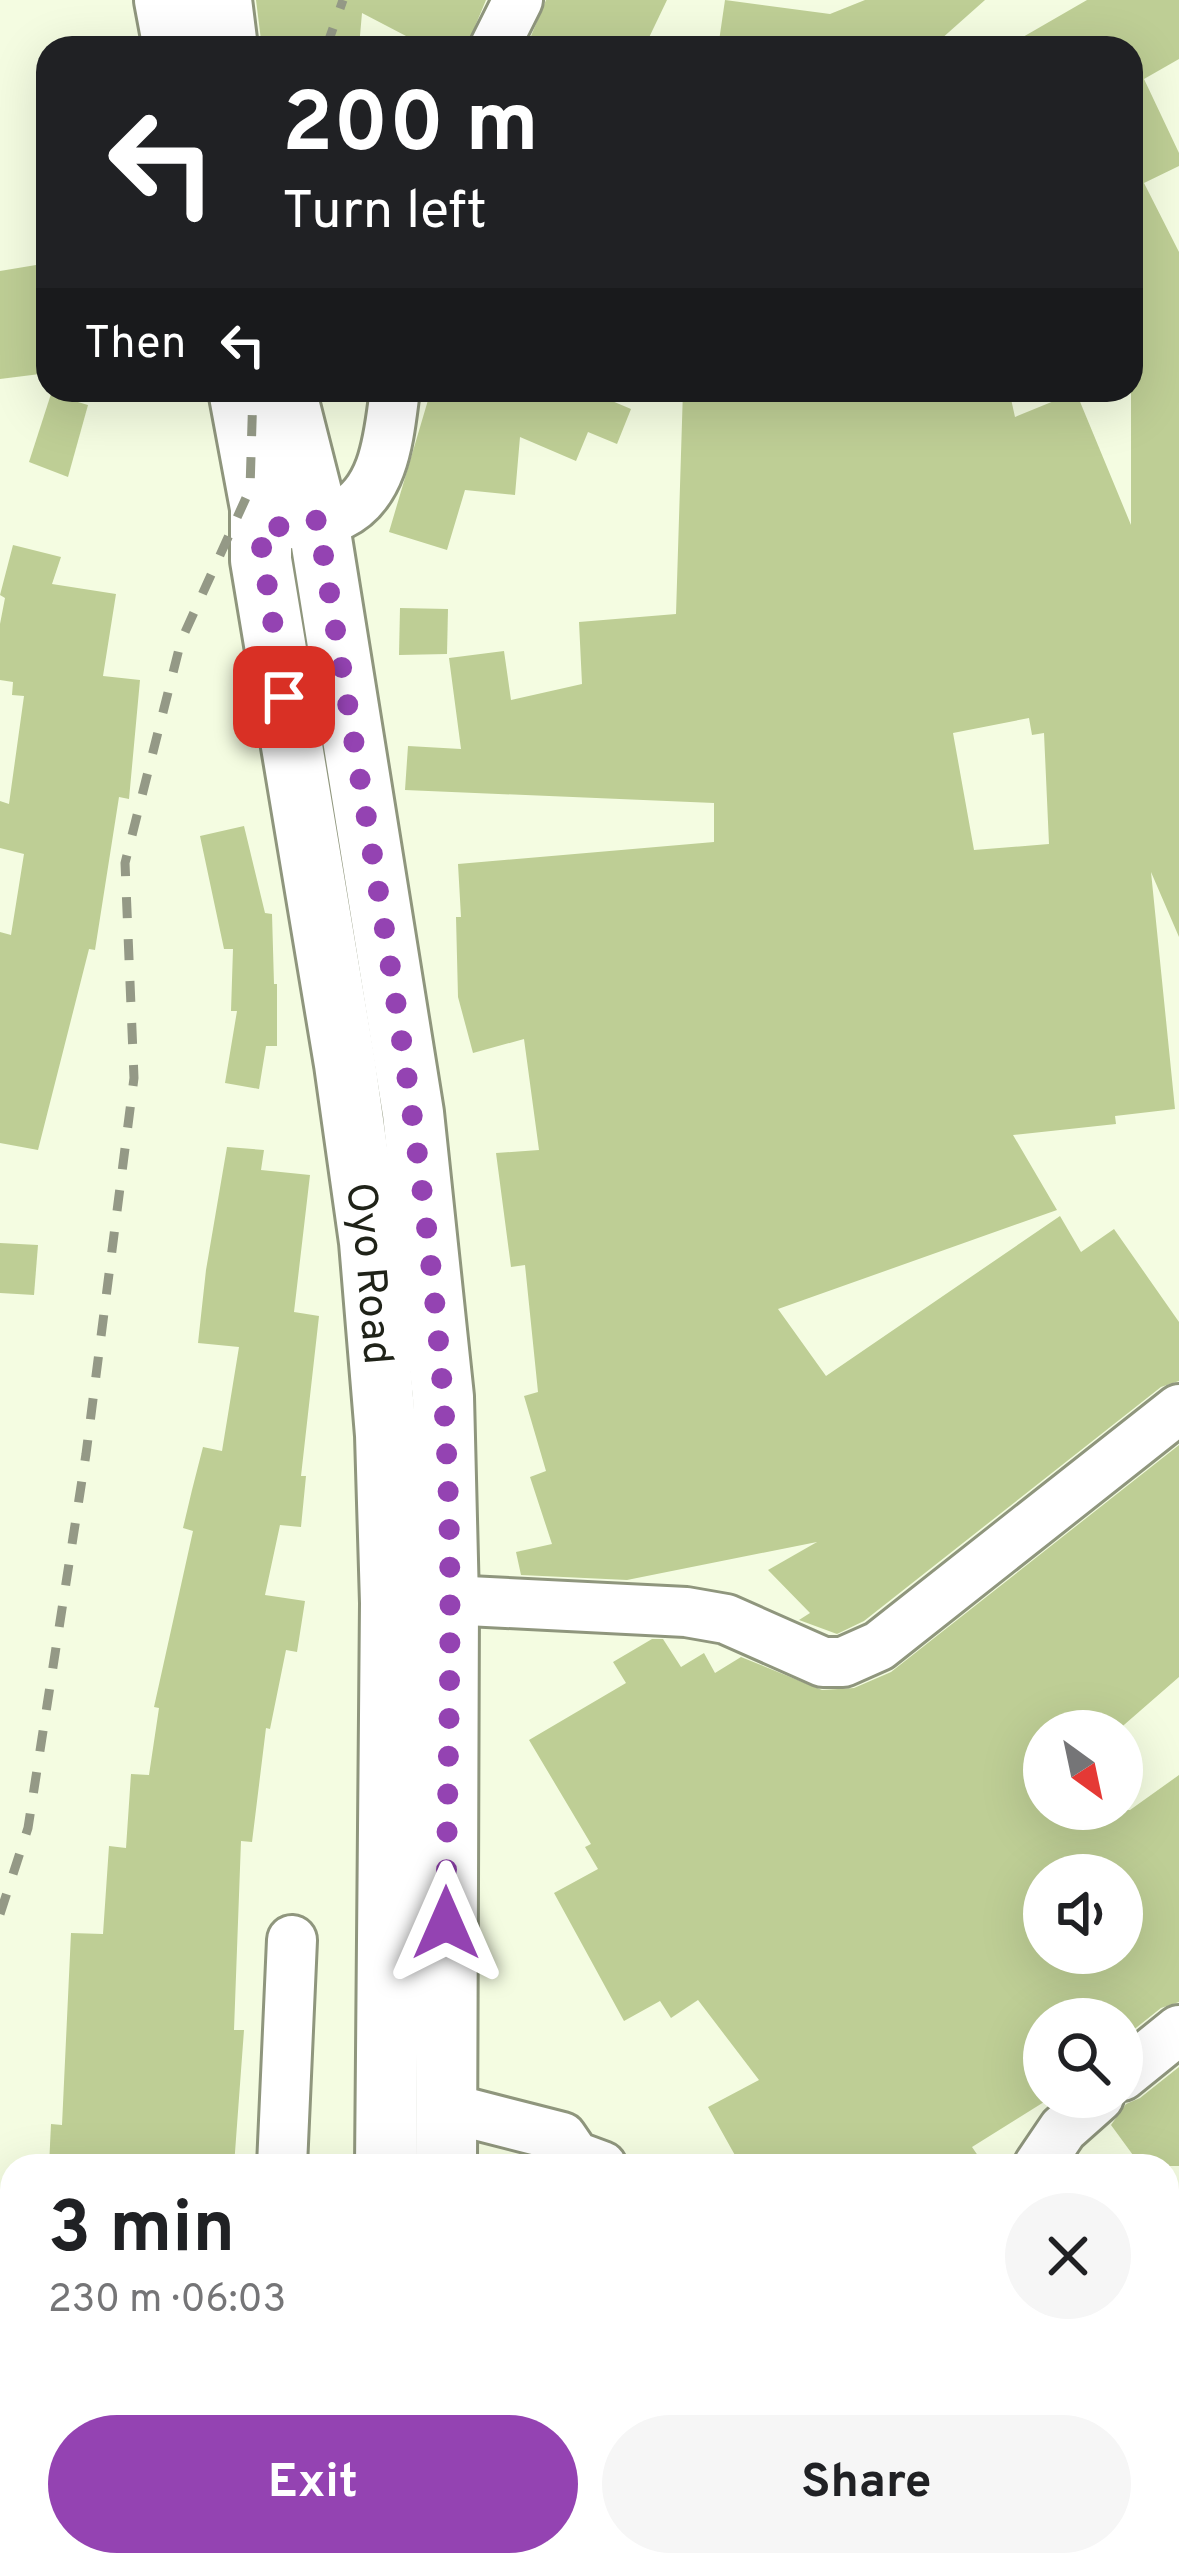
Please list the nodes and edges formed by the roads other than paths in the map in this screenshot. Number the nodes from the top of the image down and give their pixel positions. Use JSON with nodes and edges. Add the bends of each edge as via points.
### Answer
{"nodes":[{"id":1,"x":165,"y":0,"type":"edge"},
{"id":2,"x":221,"y":0,"type":"edge"},
{"id":3,"x":518,"y":0,"type":"edge"},
{"id":4,"x":172,"y":36,"type":"edge"},
{"id":5,"x":226,"y":36,"type":"edge"},
{"id":6,"x":500,"y":36,"type":"edge"},
{"id":7,"x":241,"y":402,"type":"edge"},
{"id":8,"x":288,"y":402,"type":"edge"},
{"id":9,"x":393,"y":402,"type":"edge"},
{"id":10,"x":318,"y":520,"type":"junction"},
{"id":11,"x":259,"y":530,"type":"junction"},
{"id":12,"x":1179,"y":1409,"type":"edge"},
{"id":13,"x":448,"y":1600,"type":"junction"},
{"id":14,"x":292,"y":1940,"type":"dead end"},
{"id":15,"x":1179,"y":2030,"type":"edge"},
{"id":16,"x":1143,"y":2059,"type":"edge"},
{"id":17,"x":445,"y":2107,"type":"junction"},
{"id":18,"x":1075,"y":2118,"type":"edge"},
{"id":19,"x":283,"y":2154,"type":"edge"},
{"id":20,"x":386,"y":2154,"type":"edge"},
{"id":21,"x":446,"y":2154,"type":"edge"},
{"id":22,"x":574,"y":2154,"type":"edge"},
{"id":23,"x":1046,"y":2154,"type":"edge"}],
"edges":[{"from":1,"to":4,"type":"main road"},
{"from":2,"to":5,"type":"main road"},
{"from":3,"to":6,"type":"street"},
{"from":7,"to":11,"type":"main road","name":"Oyo Road"},
{"from":8,"to":10,"type":"main road","name":"Oyo Road"},
{"from":9,"to":10,"type":"street","via":[[385,461],[369,488],[342,514]]},
{"from":10,"to":11,"type":"street"},
{"from":10,"to":13,"type":"main road","name":"Oyo Road","via":[[413,1113],[443,1397]]},
{"from":11,"to":20,"type":"main road","name":"Oyo Road","via":[[348,1086],[382,1392],[391,1603]]},
{"from":12,"to":13,"type":"street","via":[[879,1646],[842,1663],[706,1616]]},
{"from":13,"to":17,"type":"main road","name":"Oyo Road"},
{"from":14,"to":19,"type":"street"},
{"from":15,"to":16,"type":"street"},
{"from":17,"to":21,"type":"main road","name":"Oyo Road"},
{"from":17,"to":22,"type":"street","via":[[562,2137]]},
{"from":18,"to":23,"type":"street"}]}
